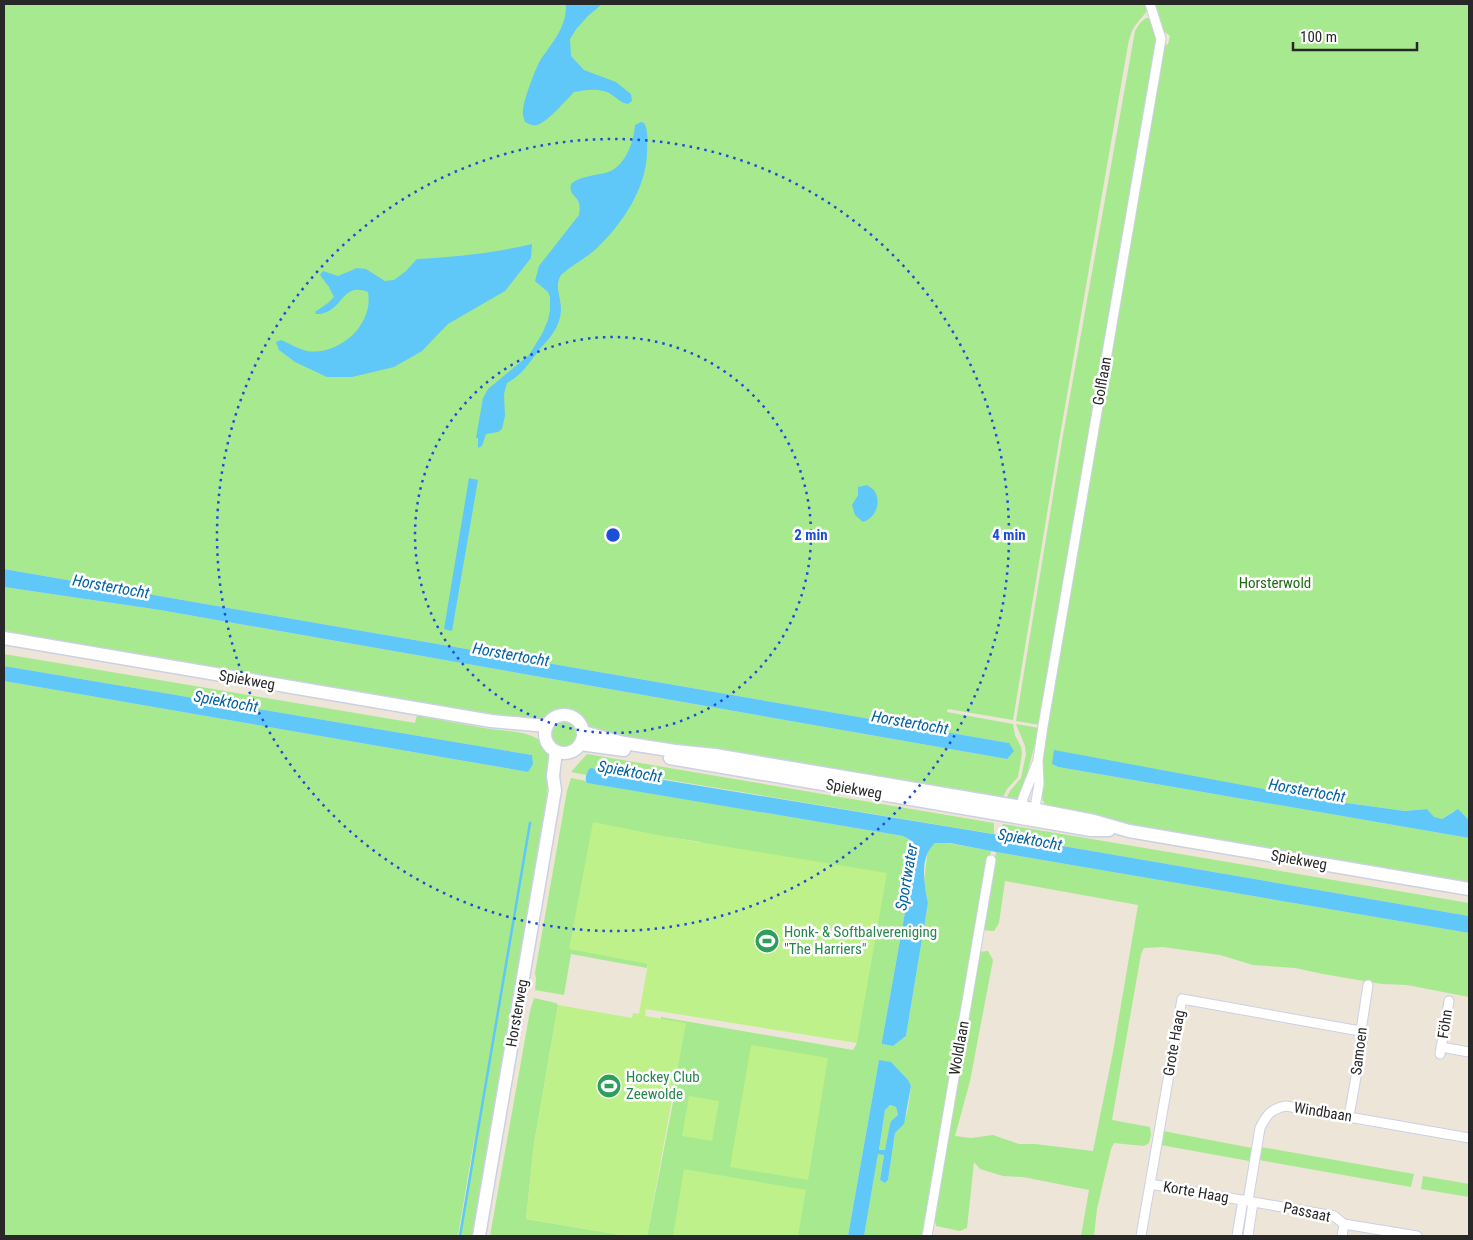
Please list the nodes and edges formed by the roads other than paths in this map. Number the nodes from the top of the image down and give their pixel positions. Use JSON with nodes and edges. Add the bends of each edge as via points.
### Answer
{"nodes":[{"id":1,"x":1150,"y":4,"type":"edge"},
{"id":2,"x":4,"y":638,"type":"edge"},
{"id":3,"x":546,"y":730,"type":"junction"},
{"id":4,"x":581,"y":738,"type":"junction"},
{"id":5,"x":561,"y":752,"type":"junction"},
{"id":6,"x":1038,"y":760,"type":"junction"},
{"id":7,"x":1027,"y":813,"type":"junction"},
{"id":8,"x":991,"y":860,"type":"dead end"},
{"id":9,"x":1469,"y":889,"type":"edge"},
{"id":10,"x":1368,"y":985,"type":"dead end"},
{"id":11,"x":1449,"y":1001,"type":"dead end"},
{"id":12,"x":1360,"y":1031,"type":"junction"},
{"id":13,"x":1469,"y":1052,"type":"edge"},
{"id":14,"x":1349,"y":1116,"type":"junction"},
{"id":15,"x":1469,"y":1138,"type":"edge"},
{"id":16,"x":1150,"y":1184,"type":"junction"},
{"id":17,"x":1248,"y":1201,"type":"junction"},
{"id":18,"x":1344,"y":1224,"type":"junction"},
{"id":19,"x":479,"y":1236,"type":"edge"},
{"id":20,"x":927,"y":1236,"type":"edge"},
{"id":21,"x":1141,"y":1236,"type":"edge"},
{"id":22,"x":1237,"y":1236,"type":"edge"},
{"id":23,"x":1248,"y":1236,"type":"edge"},
{"id":24,"x":1342,"y":1236,"type":"edge"},
{"id":25,"x":1417,"y":1236,"type":"edge"}],
"edges":[{"from":1,"to":6,"type":"street","name":"Golflaan","via":[[1162,39]]},
{"from":2,"to":3,"type":"main road","name":"Spiekweg","via":[[491,721],[524,731]]},
{"from":3,"to":4,"type":"main road","via":[[552,719],[567,715],[580,724]]},
{"from":3,"to":5,"type":"main road","via":[[546,742],[550,748]]},
{"from":4,"to":5,"type":"main road","via":[[576,749]]},
{"from":4,"to":7,"type":"main road","name":"Spiekweg","via":[[715,755]]},
{"from":5,"to":19,"type":"main road","name":"Horsterweg","via":[[553,776],[554,790]]},
{"from":6,"to":7,"type":"street","name":"Golflaan","via":[[1030,780]]},
{"from":6,"to":7,"type":"street","name":"Golflaan","via":[[1039,784]]},
{"from":7,"to":9,"type":"main road","name":"Spiekweg","via":[[1094,821],[1129,831]]},
{"from":8,"to":20,"type":"street","name":"Woldlaan"},
{"from":10,"to":12,"type":"street","name":"Samoen"},
{"from":11,"to":13,"type":"street","name":"Föhn","via":[[1441,1050]]},
{"from":12,"to":14,"type":"street","name":"Samoen","via":[[1363,1038]]},
{"from":12,"to":16,"type":"street","name":"Grote Haag","via":[[1182,999]]},
{"from":14,"to":15,"type":"street","name":"Windbaan"},
{"from":14,"to":17,"type":"street","name":"Windbaan","via":[[1286,1106],[1270,1112],[1260,1128]]},
{"from":16,"to":17,"type":"street","name":"Korte Haag"},
{"from":16,"to":21,"type":"street","name":"Grote Haag"},
{"from":17,"to":18,"type":"street","name":"Passaat","via":[[1334,1216]]},
{"from":17,"to":22,"type":"street","name":"Windbaan"},
{"from":17,"to":23,"type":"street","name":"Windbaan"},
{"from":18,"to":24,"type":"street"},
{"from":18,"to":25,"type":"street","name":"Passaat"}]}
